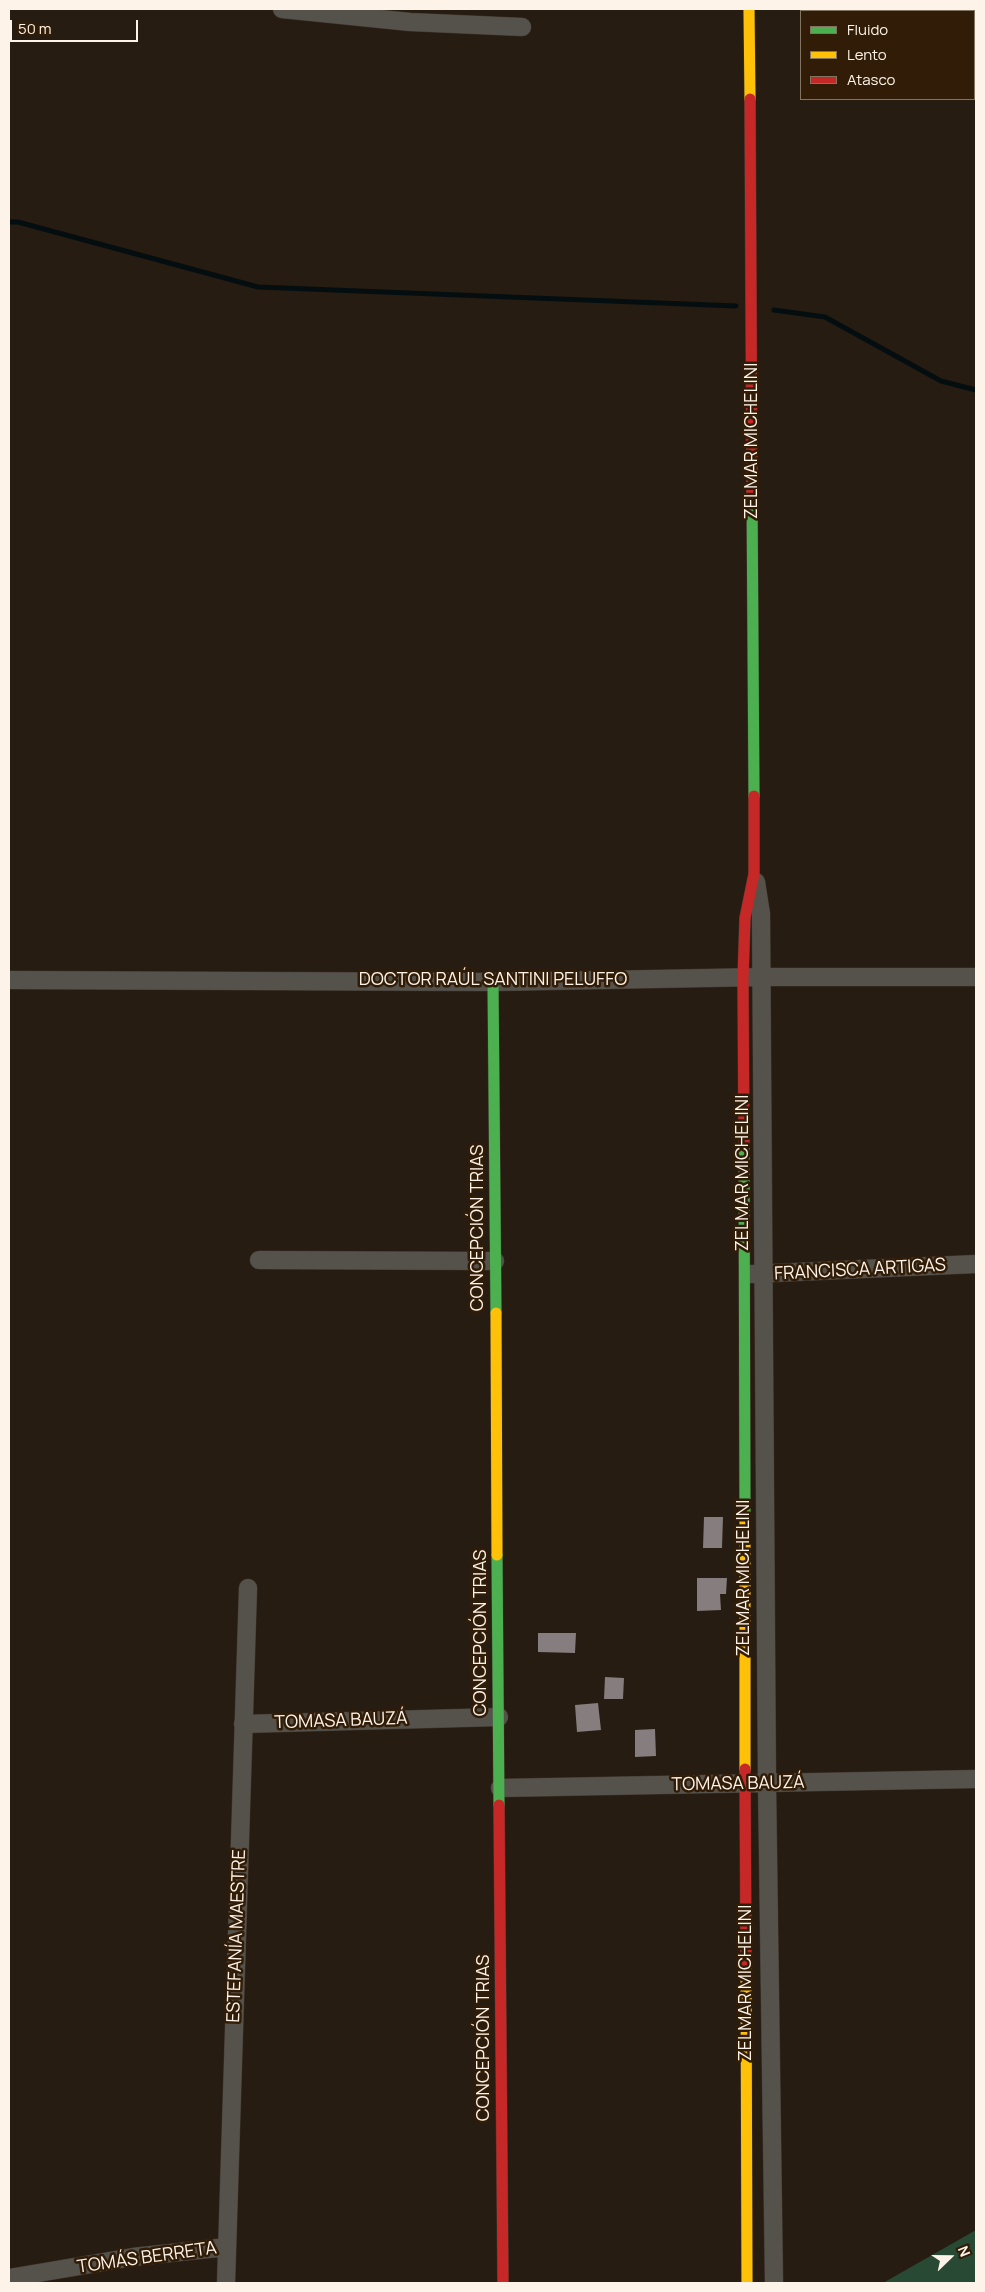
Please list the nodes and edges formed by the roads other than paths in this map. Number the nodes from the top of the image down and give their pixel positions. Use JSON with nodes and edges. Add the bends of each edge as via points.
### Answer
{"nodes":[{"id":1,"x":282,"y":9,"type":"edge"},
{"id":2,"x":749,"y":9,"type":"edge"},
{"id":3,"x":452,"y":16,"type":"edge"},
{"id":4,"x":522,"y":26,"type":"dead end"},
{"id":5,"x":754,"y":874,"type":"junction"},
{"id":6,"x":761,"y":977,"type":"junction"},
{"id":7,"x":976,"y":977,"type":"edge"},
{"id":8,"x":743,"y":978,"type":"junction"},
{"id":9,"x":9,"y":980,"type":"edge"},
{"id":10,"x":493,"y":982,"type":"junction"},
{"id":11,"x":260,"y":1260,"type":"dead end"},
{"id":12,"x":495,"y":1261,"type":"junction"},
{"id":13,"x":976,"y":1264,"type":"edge"},
{"id":14,"x":744,"y":1274,"type":"junction"},
{"id":15,"x":764,"y":1274,"type":"junction"},
{"id":16,"x":248,"y":1588,"type":"dead end"},
{"id":17,"x":499,"y":1717,"type":"junction"},
{"id":18,"x":243,"y":1724,"type":"junction"},
{"id":19,"x":976,"y":1779,"type":"edge"},
{"id":20,"x":745,"y":1783,"type":"junction"},
{"id":21,"x":767,"y":1783,"type":"junction"},
{"id":22,"x":500,"y":1788,"type":"junction"},
{"id":23,"x":227,"y":2247,"type":"junction"},
{"id":24,"x":9,"y":2278,"type":"edge"},
{"id":25,"x":27,"y":2280,"type":"edge"},
{"id":26,"x":226,"y":2283,"type":"edge"},
{"id":27,"x":503,"y":2283,"type":"edge"},
{"id":28,"x":747,"y":2283,"type":"edge"},
{"id":29,"x":774,"y":2283,"type":"edge"}],
"edges":[{"from":1,"to":3,"type":"street","via":[[390,21]]},
{"from":2,"to":5,"type":"street","name":"ZELMAR MICHELINI"},
{"from":3,"to":4,"type":"street"},
{"from":5,"to":6,"type":"street","name":"ZELMAR MICHELINI","via":[[761,914]]},
{"from":5,"to":8,"type":"street","name":"ZELMAR MICHELINI","via":[[745,918]]},
{"from":6,"to":7,"type":"street","name":"DOCTOR RAÚL SANTINI PELUFFO"},
{"from":6,"to":8,"type":"street","name":"DOCTOR RAÚL SANTINI PELUFFO"},
{"from":6,"to":15,"type":"street","name":"ZELMAR MICHELINI"},
{"from":8,"to":10,"type":"street","name":"DOCTOR RAÚL SANTINI PELUFFO"},
{"from":8,"to":14,"type":"street","name":"ZELMAR MICHELINI"},
{"from":9,"to":10,"type":"street","name":"DOCTOR RAÚL SANTINI PELUFFO"},
{"from":10,"to":12,"type":"street","name":"CONCEPCIÓN TRIAS"},
{"from":11,"to":12,"type":"street"},
{"from":12,"to":17,"type":"street","name":"CONCEPCIÓN TRIAS"},
{"from":13,"to":15,"type":"street","name":"FRANCISCA ARTIGAS"},
{"from":14,"to":15,"type":"street","name":"FRANCISCA ARTIGAS"},
{"from":14,"to":20,"type":"street","name":"ZELMAR MICHELINI"},
{"from":15,"to":21,"type":"street","name":"ZELMAR MICHELINI"},
{"from":16,"to":18,"type":"street","name":"ESTEFANÍA MAESTRE"},
{"from":17,"to":18,"type":"street","name":"TOMASA BAUZÁ"},
{"from":17,"to":22,"type":"street","name":"CONCEPCIÓN TRIAS"},
{"from":18,"to":23,"type":"street","name":"ESTEFANÍA MAESTRE"},
{"from":19,"to":21,"type":"street","name":"TOMASA BAUZÁ"},
{"from":20,"to":21,"type":"street","name":"TOMASA BAUZÁ"},
{"from":20,"to":22,"type":"street","name":"TOMASA BAUZÁ"},
{"from":20,"to":28,"type":"street","name":"ZELMAR MICHELINI"},
{"from":21,"to":29,"type":"street","name":"ZELMAR MICHELINI"},
{"from":22,"to":27,"type":"street","name":"CONCEPCIÓN TRIAS"},
{"from":23,"to":25,"type":"street","name":"TOMÁS BERRETA","via":[[132,2257]]},
{"from":23,"to":26,"type":"street","name":"ESTEFANÍA MAESTRE"},
{"from":24,"to":25,"type":"street","name":"TOMÁS BERRETA"}]}
